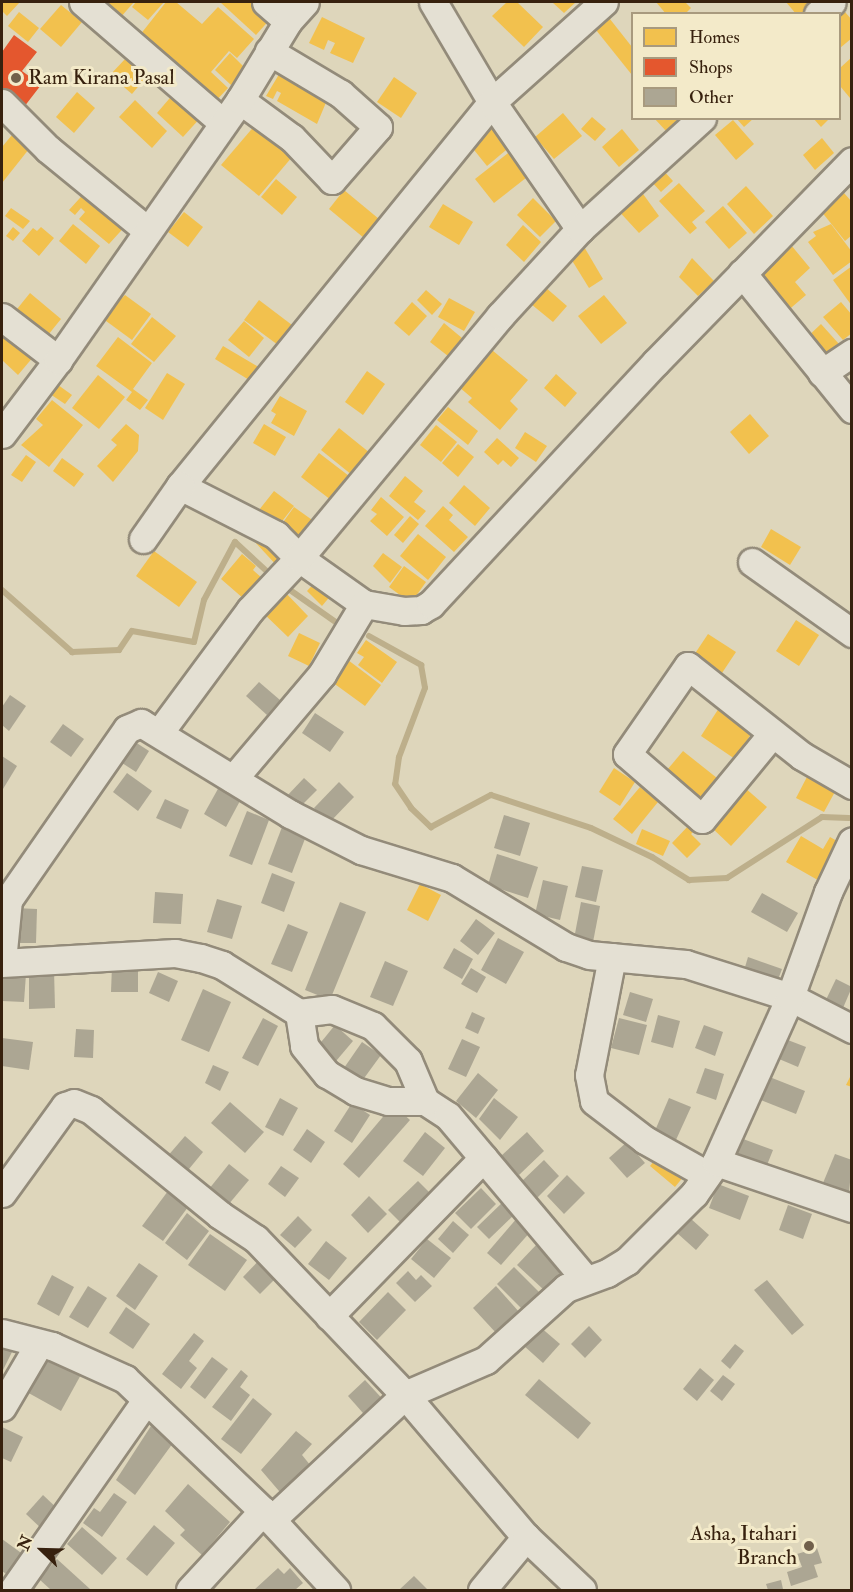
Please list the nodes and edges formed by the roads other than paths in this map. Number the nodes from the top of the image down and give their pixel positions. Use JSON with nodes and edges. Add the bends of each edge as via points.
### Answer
{"nodes":[{"id":1,"x":83,"y":2,"type":"edge"},
{"id":2,"x":266,"y":2,"type":"edge"},
{"id":3,"x":433,"y":2,"type":"edge"},
{"id":4,"x":604,"y":2,"type":"edge"},
{"id":5,"x":297,"y":11,"type":"edge"},
{"id":6,"x":269,"y":51,"type":"junction"},
{"id":7,"x":240,"y":100,"type":"junction"},
{"id":8,"x":492,"y":102,"type":"junction"},
{"id":9,"x":2,"y":103,"type":"edge"},
{"id":10,"x":700,"y":120,"type":"edge"},
{"id":11,"x":223,"y":123,"type":"junction"},
{"id":12,"x":852,"y":161,"type":"edge"},
{"id":13,"x":580,"y":229,"type":"junction"},
{"id":14,"x":147,"y":230,"type":"junction"},
{"id":15,"x":742,"y":273,"type":"junction"},
{"id":16,"x":2,"y":316,"type":"edge"},
{"id":17,"x":852,"y":353,"type":"edge"},
{"id":18,"x":58,"y":360,"type":"junction"},
{"id":19,"x":822,"y":373,"type":"junction"},
{"id":20,"x":852,"y":409,"type":"edge"},
{"id":21,"x":2,"y":434,"type":"edge"},
{"id":22,"x":180,"y":486,"type":"junction"},
{"id":23,"x":143,"y":538,"type":"dead end"},
{"id":24,"x":299,"y":558,"type":"junction"},
{"id":25,"x":752,"y":562,"type":"dead end"},
{"id":26,"x":364,"y":604,"type":"junction"},
{"id":27,"x":852,"y":633,"type":"edge"},
{"id":28,"x":159,"y":733,"type":"junction"},
{"id":29,"x":772,"y":734,"type":"junction"},
{"id":30,"x":233,"y":779,"type":"junction"},
{"id":31,"x":852,"y":785,"type":"edge"},
{"id":32,"x":852,"y":841,"type":"edge"},
{"id":33,"x":612,"y":957,"type":"junction"},
{"id":34,"x":2,"y":962,"type":"edge"},
{"id":35,"x":790,"y":997,"type":"junction"},
{"id":36,"x":299,"y":1013,"type":"junction"},
{"id":37,"x":852,"y":1029,"type":"edge"},
{"id":38,"x":425,"y":1101,"type":"junction"},
{"id":39,"x":483,"y":1158,"type":"junction"},
{"id":40,"x":711,"y":1168,"type":"junction"},
{"id":41,"x":2,"y":1193,"type":"edge"},
{"id":42,"x":852,"y":1208,"type":"edge"},
{"id":43,"x":586,"y":1280,"type":"junction"},
{"id":44,"x":329,"y":1316,"type":"junction"},
{"id":45,"x":2,"y":1333,"type":"edge"},
{"id":46,"x":39,"y":1344,"type":"junction"},
{"id":47,"x":405,"y":1395,"type":"junction"},
{"id":48,"x":146,"y":1400,"type":"junction"},
{"id":49,"x":2,"y":1407,"type":"edge"},
{"id":50,"x":267,"y":1516,"type":"junction"},
{"id":51,"x":526,"y":1537,"type":"junction"},
{"id":52,"x":13,"y":1590,"type":"edge"},
{"id":53,"x":190,"y":1590,"type":"edge"},
{"id":54,"x":336,"y":1590,"type":"edge"},
{"id":55,"x":482,"y":1590,"type":"edge"},
{"id":56,"x":582,"y":1590,"type":"edge"}],
"edges":[{"from":1,"to":11,"type":"street"},
{"from":2,"to":5,"type":"street"},
{"from":3,"to":8,"type":"street"},
{"from":4,"to":8,"type":"street"},
{"from":5,"to":6,"type":"street"},
{"from":6,"to":7,"type":"street"},
{"from":6,"to":7,"type":"street","via":[[341,94],[378,128],[332,180],[292,138]]},
{"from":7,"to":11,"type":"street"},
{"from":8,"to":13,"type":"street"},
{"from":8,"to":22,"type":"street"},
{"from":9,"to":14,"type":"street","via":[[48,149]]},
{"from":10,"to":13,"type":"street"},
{"from":11,"to":14,"type":"street"},
{"from":12,"to":15,"type":"street"},
{"from":13,"to":24,"type":"street","via":[[500,316]]},
{"from":14,"to":18,"type":"street"},
{"from":15,"to":19,"type":"street"},
{"from":15,"to":26,"type":"street","via":[[431,604],[421,610],[404,611]]},
{"from":16,"to":18,"type":"street"},
{"from":17,"to":19,"type":"street"},
{"from":18,"to":21,"type":"street"},
{"from":19,"to":20,"type":"street"},
{"from":22,"to":23,"type":"street"},
{"from":22,"to":24,"type":"street","via":[[276,536]]},
{"from":24,"to":26,"type":"street"},
{"from":24,"to":28,"type":"street","via":[[250,610]]},
{"from":25,"to":27,"type":"street"},
{"from":26,"to":30,"type":"street","via":[[322,674]]},
{"from":28,"to":30,"type":"street"},
{"from":28,"to":34,"type":"street","via":[[141,723],[127,729],[13,892],[5,906]]},
{"from":29,"to":29,"type":"street","via":[[702,819],[627,754],[688,666]]},
{"from":29,"to":31,"type":"street"},
{"from":30,"to":33,"type":"street","via":[[361,850],[452,878],[566,947],[588,955]]},
{"from":32,"to":35,"type":"street","via":[[828,892]]},
{"from":33,"to":35,"type":"street","via":[[686,964]]},
{"from":33,"to":40,"type":"street","via":[[589,1075],[594,1101],[645,1140]]},
{"from":34,"to":36,"type":"street","via":[[184,955],[222,965]]},
{"from":35,"to":37,"type":"street"},
{"from":35,"to":40,"type":"street"},
{"from":36,"to":38,"type":"street","via":[[332,1009],[374,1026],[408,1061]]},
{"from":36,"to":38,"type":"street","via":[[304,1046],[327,1074],[355,1091],[388,1101]]},
{"from":38,"to":39,"type":"street","via":[[448,1116]]},
{"from":39,"to":43,"type":"street"},
{"from":39,"to":44,"type":"street"},
{"from":40,"to":42,"type":"street"},
{"from":40,"to":43,"type":"street","via":[[694,1194],[627,1261]]},
{"from":41,"to":44,"type":"street","via":[[65,1106],[85,1106],[256,1239]]},
{"from":43,"to":47,"type":"street","via":[[566,1288],[486,1360]]},
{"from":44,"to":47,"type":"street"},
{"from":45,"to":46,"type":"street"},
{"from":46,"to":48,"type":"street","via":[[52,1346],[125,1379]]},
{"from":46,"to":49,"type":"street"},
{"from":47,"to":50,"type":"street"},
{"from":47,"to":51,"type":"street"},
{"from":48,"to":50,"type":"street"},
{"from":48,"to":52,"type":"street"},
{"from":50,"to":53,"type":"street"},
{"from":50,"to":54,"type":"street"},
{"from":51,"to":55,"type":"street"},
{"from":51,"to":56,"type":"street"}]}
